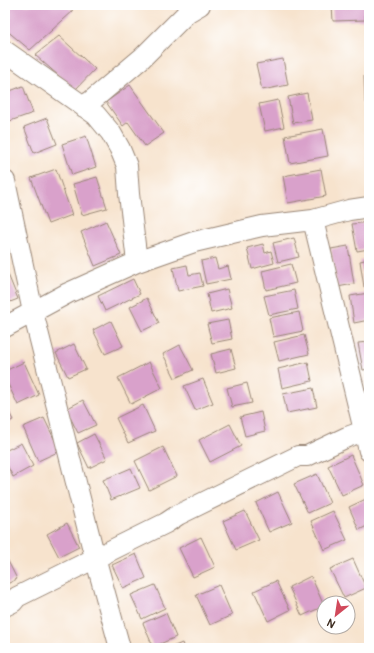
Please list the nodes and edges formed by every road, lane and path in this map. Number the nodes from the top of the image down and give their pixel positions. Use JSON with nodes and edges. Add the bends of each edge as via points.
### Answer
{"nodes":[{"id":1,"x":200,"y":5,"type":"edge"},
{"id":2,"x":5,"y":51,"type":"edge"},
{"id":3,"x":84,"y":107,"type":"junction"},
{"id":4,"x":5,"y":181,"type":"edge"},
{"id":5,"x":369,"y":207,"type":"edge"},
{"id":6,"x":313,"y":220,"type":"junction"},
{"id":7,"x":137,"y":262,"type":"junction"},
{"id":8,"x":34,"y":312,"type":"junction"},
{"id":9,"x":5,"y":327,"type":"edge"},
{"id":10,"x":366,"y":430,"type":"edge"},
{"id":11,"x":369,"y":451,"type":"edge"},
{"id":12,"x":96,"y":558,"type":"junction"},
{"id":13,"x":5,"y":606,"type":"edge"},
{"id":14,"x":120,"y":648,"type":"edge"}],
"edges":[{"from":1,"to":3,"type":"street","via":[[188,12],[142,58]]},
{"from":2,"to":3,"type":"street"},
{"from":3,"to":7,"type":"street","via":[[96,115],[110,133],[127,166]]},
{"from":4,"to":8,"type":"street"},
{"from":5,"to":6,"type":"street"},
{"from":6,"to":7,"type":"street","via":[[262,226],[222,235]]},
{"from":6,"to":10,"type":"street"},
{"from":7,"to":8,"type":"street","via":[[68,293]]},
{"from":8,"to":9,"type":"street"},
{"from":8,"to":12,"type":"street"},
{"from":10,"to":11,"type":"street"},
{"from":10,"to":12,"type":"street","via":[[307,456],[298,456]]},
{"from":12,"to":13,"type":"street","via":[[17,597]]},
{"from":12,"to":14,"type":"street"}]}
